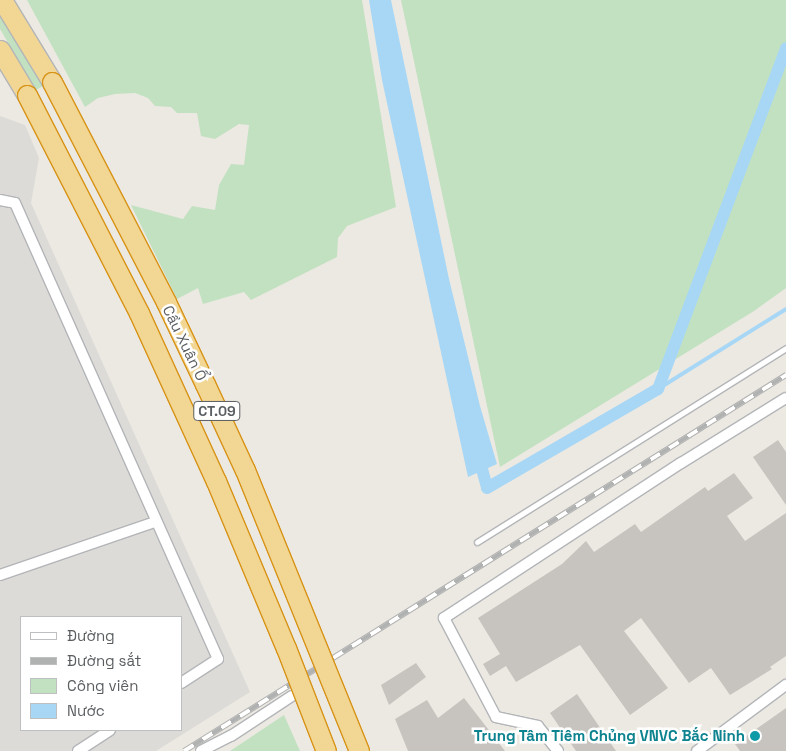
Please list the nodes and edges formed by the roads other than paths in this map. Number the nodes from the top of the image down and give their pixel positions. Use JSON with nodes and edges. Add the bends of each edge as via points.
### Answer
{"nodes":[{"id":1,"x":2,"y":0,"type":"edge"},
{"id":2,"x":0,"y":50,"type":"edge"},
{"id":3,"x":0,"y":200,"type":"edge"},
{"id":4,"x":786,"y":348,"type":"edge"},
{"id":5,"x":786,"y":398,"type":"edge"},
{"id":6,"x":156,"y":522,"type":"junction"},
{"id":7,"x":477,"y":542,"type":"dead end"},
{"id":8,"x":0,"y":575,"type":"edge"},
{"id":9,"x":182,"y":682,"type":"edge"},
{"id":10,"x":786,"y":685,"type":"edge"},
{"id":11,"x":292,"y":696,"type":"dead end"},
{"id":12,"x":108,"y":731,"type":"edge"},
{"id":13,"x":78,"y":751,"type":"edge"},
{"id":14,"x":201,"y":751,"type":"edge"},
{"id":15,"x":326,"y":751,"type":"edge"},
{"id":16,"x":360,"y":751,"type":"edge"},
{"id":17,"x":558,"y":751,"type":"edge"},
{"id":18,"x":697,"y":751,"type":"edge"}],
"edges":[{"from":1,"to":16,"type":"highway","name":"Cầu Xuân Ổ","number":"CT.09","bridge":true,"via":[[52,82],[166,302],[248,479]]},
{"from":2,"to":15,"type":"highway","name":"Cầu Xuân Ổ","number":"CT.09","bridge":true,"via":[[27,94],[160,357],[216,481]]},
{"from":3,"to":6,"type":"street","via":[[15,203]]},
{"from":4,"to":7,"type":"lane"},
{"from":5,"to":17,"type":"street","via":[[444,618],[496,717],[538,726]]},
{"from":6,"to":8,"type":"street"},
{"from":6,"to":9,"type":"street","via":[[218,659]]},
{"from":10,"to":18,"type":"street"},
{"from":11,"to":14,"type":"street","via":[[231,736]]},
{"from":12,"to":13,"type":"street"}]}
